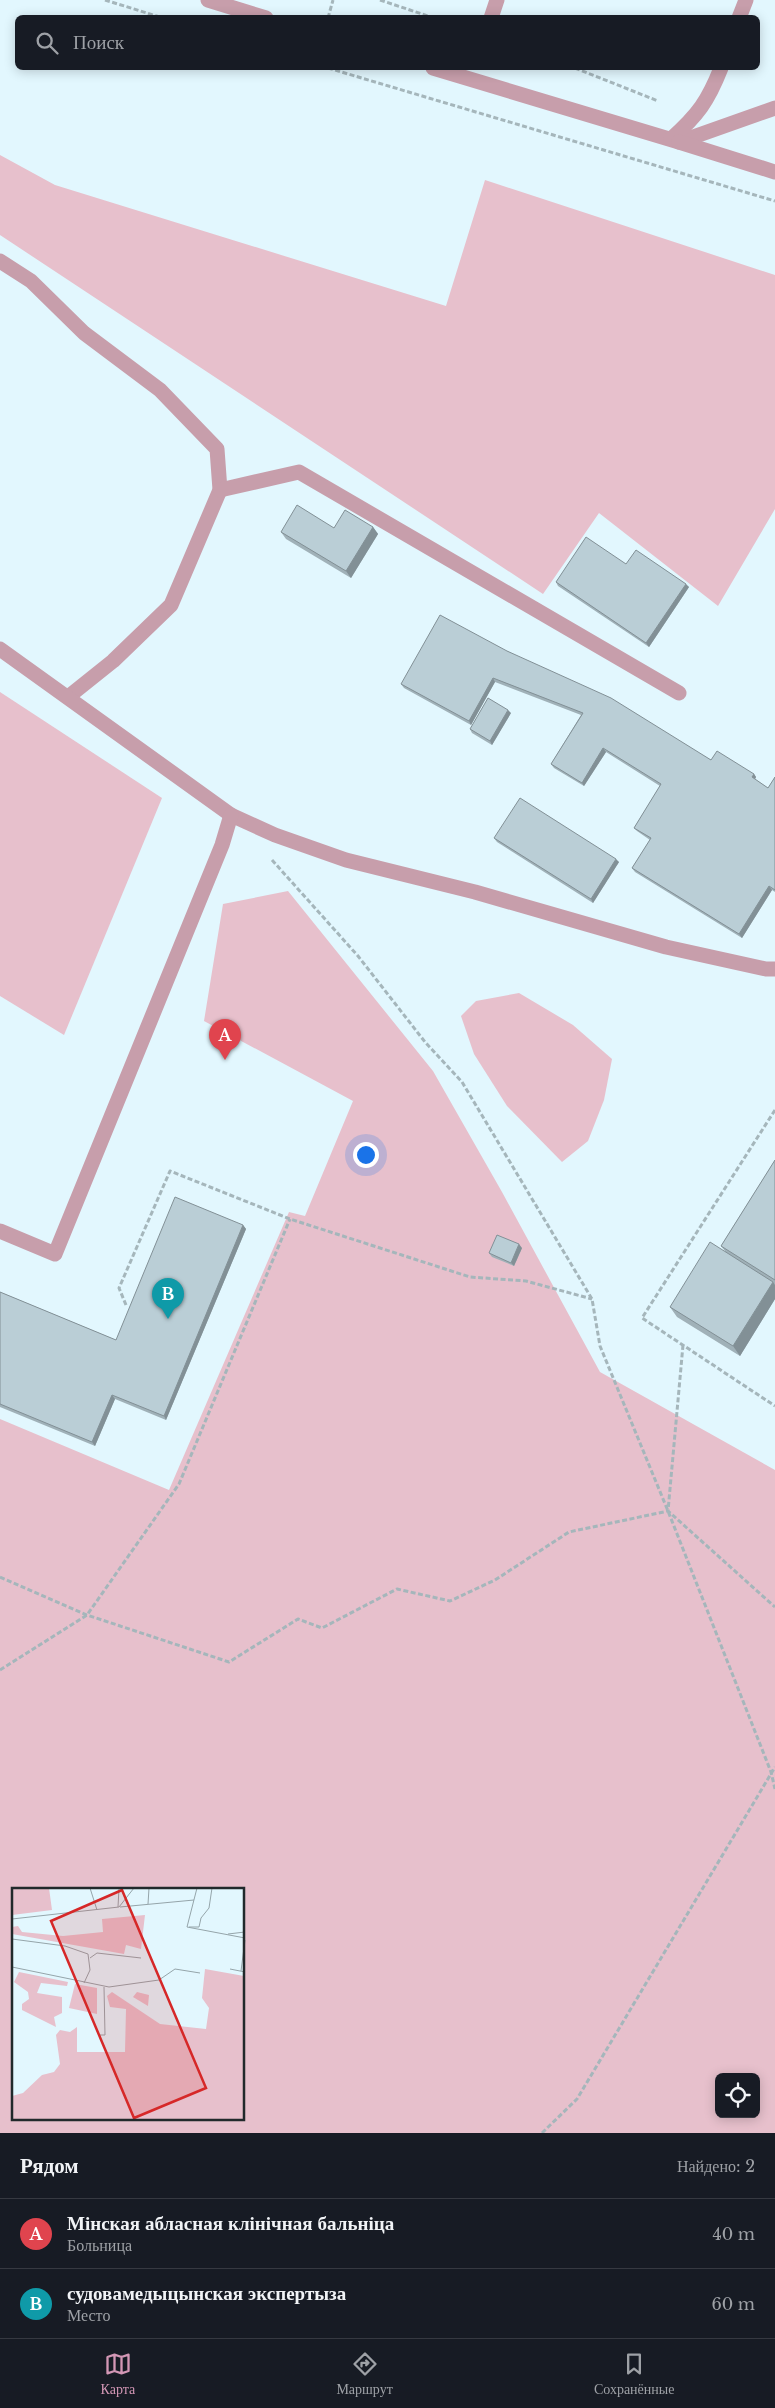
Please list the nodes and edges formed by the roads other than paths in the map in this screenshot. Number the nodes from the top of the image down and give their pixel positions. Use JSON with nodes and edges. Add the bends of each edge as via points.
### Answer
{"nodes":[{"id":1,"x":208,"y":0,"type":"edge"},
{"id":2,"x":497,"y":0,"type":"edge"},
{"id":3,"x":746,"y":0,"type":"edge"},
{"id":4,"x":256,"y":15,"type":"edge"},
{"id":5,"x":492,"y":15,"type":"edge"},
{"id":6,"x":740,"y":15,"type":"edge"},
{"id":7,"x":449,"y":70,"type":"edge"},
{"id":8,"x":720,"y":70,"type":"edge"},
{"id":9,"x":473,"y":73,"type":"edge"},
{"id":10,"x":775,"y":108,"type":"edge"},
{"id":11,"x":675,"y":141,"type":"junction"},
{"id":12,"x":775,"y":172,"type":"edge"},
{"id":13,"x":0,"y":261,"type":"edge"},
{"id":14,"x":220,"y":490,"type":"junction"},
{"id":15,"x":0,"y":649,"type":"edge"},
{"id":16,"x":679,"y":692,"type":"dead end"},
{"id":17,"x":68,"y":697,"type":"junction"},
{"id":18,"x":232,"y":815,"type":"junction"},
{"id":19,"x":775,"y":969,"type":"edge"},
{"id":20,"x":0,"y":1231,"type":"edge"}],
"edges":[{"from":1,"to":4,"type":"street"},
{"from":2,"to":5,"type":"street"},
{"from":3,"to":6,"type":"street"},
{"from":7,"to":9,"type":"street"},
{"from":8,"to":11,"type":"street","via":[[711,93]]},
{"from":9,"to":11,"type":"street"},
{"from":10,"to":11,"type":"street"},
{"from":11,"to":12,"type":"street"},
{"from":13,"to":14,"type":"street","via":[[31,281],[84,333],[160,390],[217,449]]},
{"from":14,"to":16,"type":"street","via":[[299,472]]},
{"from":14,"to":17,"type":"street","via":[[170,605],[112,661]]},
{"from":15,"to":17,"type":"street"},
{"from":17,"to":18,"type":"street"},
{"from":18,"to":19,"type":"street","via":[[275,835],[346,860],[475,892],[666,947],[766,970]]},
{"from":18,"to":20,"type":"street","via":[[56,1254]]}]}
